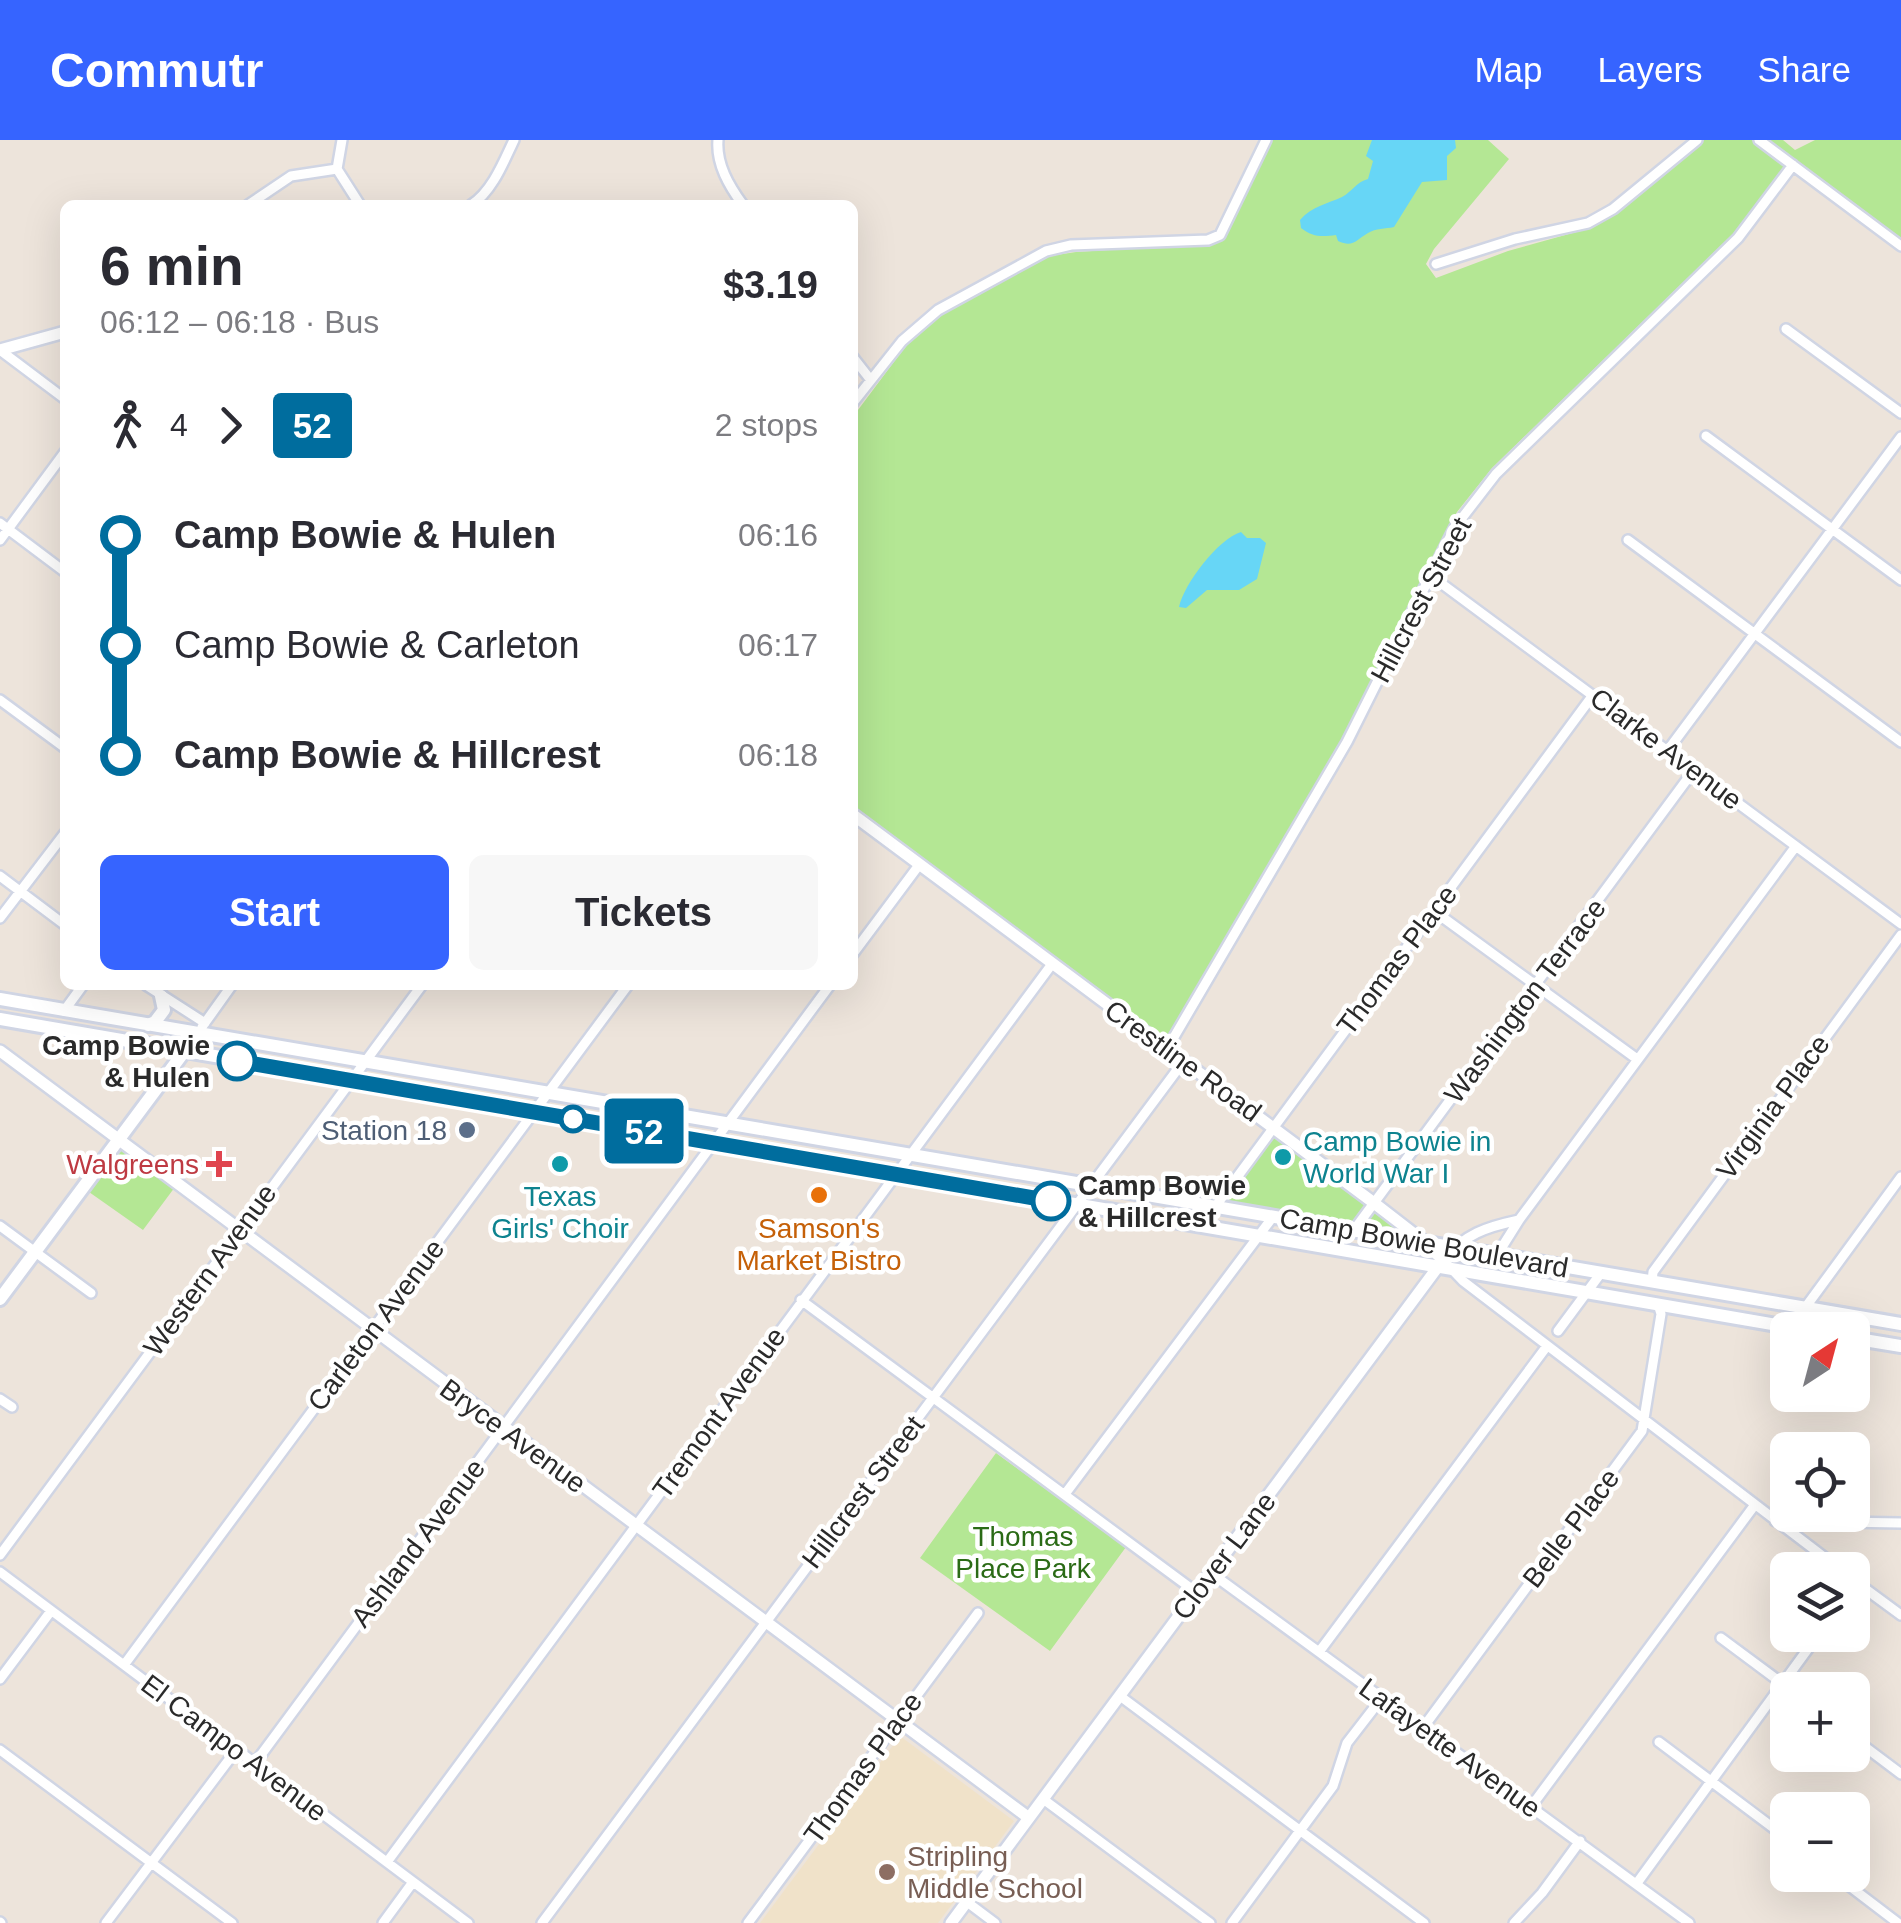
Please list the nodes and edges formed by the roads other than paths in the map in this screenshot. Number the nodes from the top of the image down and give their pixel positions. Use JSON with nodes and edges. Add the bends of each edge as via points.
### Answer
{"nodes":[{"id":1,"x":342,"y":140,"type":"edge"},
{"id":2,"x":514,"y":140,"type":"edge"},
{"id":3,"x":718,"y":140,"type":"edge"},
{"id":4,"x":1266,"y":140,"type":"edge"},
{"id":5,"x":1697,"y":140,"type":"edge"},
{"id":6,"x":1760,"y":140,"type":"edge"},
{"id":7,"x":1793,"y":166,"type":"junction"},
{"id":8,"x":337,"y":169,"type":"junction"},
{"id":9,"x":256,"y":200,"type":"edge"},
{"id":10,"x":357,"y":200,"type":"edge"},
{"id":11,"x":480,"y":200,"type":"edge"},
{"id":12,"x":740,"y":200,"type":"edge"},
{"id":13,"x":1901,"y":246,"type":"edge"},
{"id":14,"x":1436,"y":264,"type":"dead end"},
{"id":15,"x":1786,"y":329,"type":"dead end"},
{"id":16,"x":60,"y":333,"type":"edge"},
{"id":17,"x":0,"y":350,"type":"edge"},
{"id":18,"x":858,"y":364,"type":"edge"},
{"id":19,"x":870,"y":379,"type":"junction"},
{"id":20,"x":60,"y":395,"type":"edge"},
{"id":21,"x":858,"y":396,"type":"edge"},
{"id":22,"x":1901,"y":413,"type":"edge"},
{"id":23,"x":1706,"y":436,"type":"dead end"},
{"id":24,"x":1901,"y":437,"type":"edge"},
{"id":25,"x":60,"y":458,"type":"edge"},
{"id":26,"x":4,"y":526,"type":"edge"},
{"id":27,"x":1832,"y":529,"type":"junction"},
{"id":28,"x":0,"y":540,"type":"edge"},
{"id":29,"x":1628,"y":540,"type":"dead end"},
{"id":30,"x":60,"y":568,"type":"edge"},
{"id":31,"x":1430,"y":574,"type":"junction"},
{"id":32,"x":1901,"y":580,"type":"edge"},
{"id":33,"x":1754,"y":634,"type":"junction"},
{"id":34,"x":1593,"y":695,"type":"junction"},
{"id":35,"x":0,"y":700,"type":"edge"},
{"id":36,"x":1901,"y":742,"type":"edge"},
{"id":37,"x":60,"y":744,"type":"edge"},
{"id":38,"x":1668,"y":750,"type":"junction"},
{"id":39,"x":1694,"y":770,"type":"junction"},
{"id":40,"x":858,"y":819,"type":"edge"},
{"id":41,"x":60,"y":839,"type":"edge"},
{"id":42,"x":1796,"y":846,"type":"junction"},
{"id":43,"x":919,"y":865,"type":"junction"},
{"id":44,"x":0,"y":876,"type":"edge"},
{"id":45,"x":20,"y":891,"type":"junction"},
{"id":46,"x":1434,"y":911,"type":"junction"},
{"id":47,"x":0,"y":918,"type":"edge"},
{"id":48,"x":60,"y":920,"type":"edge"},
{"id":49,"x":1901,"y":924,"type":"edge"},
{"id":50,"x":1901,"y":936,"type":"edge"},
{"id":51,"x":858,"y":947,"type":"edge"},
{"id":52,"x":1052,"y":964,"type":"junction"},
{"id":53,"x":1537,"y":987,"type":"junction"},
{"id":54,"x":79,"y":990,"type":"edge"},
{"id":55,"x":153,"y":990,"type":"edge"},
{"id":56,"x":228,"y":990,"type":"edge"},
{"id":57,"x":418,"y":990,"type":"edge"},
{"id":58,"x":621,"y":990,"type":"edge"},
{"id":59,"x":826,"y":990,"type":"edge"},
{"id":60,"x":161,"y":996,"type":"junction"},
{"id":61,"x":0,"y":999,"type":"edge"},
{"id":62,"x":64,"y":1011,"type":"junction"},
{"id":63,"x":0,"y":1019,"type":"edge"},
{"id":64,"x":148,"y":1025,"type":"junction"},
{"id":65,"x":201,"y":1028,"type":"junction"},
{"id":66,"x":1167,"y":1049,"type":"junction"},
{"id":67,"x":0,"y":1051,"type":"edge"},
{"id":68,"x":185,"y":1052,"type":"junction"},
{"id":69,"x":1637,"y":1060,"type":"junction"},
{"id":70,"x":365,"y":1061,"type":"junction"},
{"id":71,"x":1183,"y":1062,"type":"junction"},
{"id":72,"x":460,"y":1078,"type":"junction"},
{"id":73,"x":352,"y":1080,"type":"junction"},
{"id":74,"x":548,"y":1093,"type":"junction"},
{"id":75,"x":457,"y":1099,"type":"junction"},
{"id":76,"x":534,"y":1112,"type":"junction"},
{"id":77,"x":728,"y":1123,"type":"junction"},
{"id":78,"x":1273,"y":1128,"type":"junction"},
{"id":79,"x":120,"y":1140,"type":"junction"},
{"id":80,"x":714,"y":1143,"type":"junction"},
{"id":81,"x":910,"y":1155,"type":"junction"},
{"id":82,"x":896,"y":1173,"type":"junction"},
{"id":83,"x":1901,"y":1177,"type":"edge"},
{"id":84,"x":1091,"y":1186,"type":"junction"},
{"id":85,"x":1374,"y":1203,"type":"junction"},
{"id":86,"x":1077,"y":1205,"type":"junction"},
{"id":87,"x":1215,"y":1208,"type":"junction"},
{"id":88,"x":1272,"y":1218,"type":"junction"},
{"id":89,"x":1519,"y":1220,"type":"junction"},
{"id":90,"x":0,"y":1226,"type":"edge"},
{"id":91,"x":1201,"y":1226,"type":"junction"},
{"id":92,"x":1354,"y":1230,"type":"junction"},
{"id":93,"x":239,"y":1231,"type":"junction"},
{"id":94,"x":1258,"y":1236,"type":"junction"},
{"id":95,"x":1426,"y":1244,"type":"junction"},
{"id":96,"x":1453,"y":1249,"type":"junction"},
{"id":97,"x":35,"y":1251,"type":"junction"},
{"id":98,"x":1496,"y":1256,"type":"junction"},
{"id":99,"x":1444,"y":1266,"type":"junction"},
{"id":100,"x":1601,"y":1273,"type":"junction"},
{"id":101,"x":1652,"y":1282,"type":"junction"},
{"id":102,"x":1588,"y":1292,"type":"junction"},
{"id":103,"x":91,"y":1294,"type":"dead end"},
{"id":104,"x":0,"y":1299,"type":"edge"},
{"id":105,"x":802,"y":1300,"type":"junction"},
{"id":106,"x":1658,"y":1304,"type":"junction"},
{"id":107,"x":1805,"y":1308,"type":"junction"},
{"id":108,"x":1802,"y":1312,"type":"edge"},
{"id":109,"x":1770,"y":1323,"type":"edge"},
{"id":110,"x":1901,"y":1324,"type":"edge"},
{"id":111,"x":372,"y":1330,"type":"junction"},
{"id":112,"x":1558,"y":1331,"type":"dead end"},
{"id":113,"x":1870,"y":1341,"type":"edge"},
{"id":114,"x":1547,"y":1346,"type":"junction"},
{"id":115,"x":1901,"y":1346,"type":"edge"},
{"id":116,"x":934,"y":1396,"type":"junction"},
{"id":117,"x":0,"y":1399,"type":"edge"},
{"id":118,"x":12,"y":1407,"type":"dead end"},
{"id":119,"x":1644,"y":1418,"type":"junction"},
{"id":120,"x":504,"y":1428,"type":"junction"},
{"id":121,"x":1065,"y":1494,"type":"junction"},
{"id":122,"x":1754,"y":1506,"type":"junction"},
{"id":123,"x":1770,"y":1517,"type":"edge"},
{"id":124,"x":1870,"y":1523,"type":"edge"},
{"id":125,"x":1901,"y":1523,"type":"edge"},
{"id":126,"x":636,"y":1526,"type":"junction"},
{"id":127,"x":1790,"y":1532,"type":"edge"},
{"id":128,"x":1817,"y":1552,"type":"edge"},
{"id":129,"x":0,"y":1555,"type":"edge"},
{"id":130,"x":0,"y":1572,"type":"edge"},
{"id":131,"x":1211,"y":1573,"type":"junction"},
{"id":132,"x":1196,"y":1592,"type":"junction"},
{"id":133,"x":1870,"y":1594,"type":"edge"},
{"id":134,"x":51,"y":1610,"type":"junction"},
{"id":135,"x":978,"y":1613,"type":"dead end"},
{"id":136,"x":1901,"y":1616,"type":"edge"},
{"id":137,"x":766,"y":1622,"type":"junction"},
{"id":138,"x":1720,"y":1638,"type":"dead end"},
{"id":139,"x":1319,"y":1652,"type":"junction"},
{"id":140,"x":124,"y":1665,"type":"junction"},
{"id":141,"x":1770,"y":1675,"type":"edge"},
{"id":142,"x":0,"y":1679,"type":"edge"},
{"id":143,"x":1120,"y":1696,"type":"junction"},
{"id":144,"x":1380,"y":1699,"type":"junction"},
{"id":145,"x":1770,"y":1707,"type":"edge"},
{"id":146,"x":898,"y":1720,"type":"junction"},
{"id":147,"x":1422,"y":1728,"type":"junction"},
{"id":148,"x":1659,"y":1742,"type":"dead end"},
{"id":149,"x":0,"y":1750,"type":"edge"},
{"id":150,"x":237,"y":1750,"type":"junction"},
{"id":151,"x":1870,"y":1751,"type":"edge"},
{"id":152,"x":255,"y":1763,"type":"junction"},
{"id":153,"x":1901,"y":1774,"type":"edge"},
{"id":154,"x":1711,"y":1782,"type":"junction"},
{"id":155,"x":1043,"y":1799,"type":"junction"},
{"id":156,"x":1530,"y":1808,"type":"junction"},
{"id":157,"x":1029,"y":1818,"type":"junction"},
{"id":158,"x":1770,"y":1826,"type":"edge"},
{"id":159,"x":1300,"y":1831,"type":"junction"},
{"id":160,"x":1580,"y":1841,"type":"junction"},
{"id":161,"x":387,"y":1862,"type":"junction"},
{"id":162,"x":151,"y":1863,"type":"junction"},
{"id":163,"x":413,"y":1882,"type":"junction"},
{"id":164,"x":1637,"y":1882,"type":"junction"},
{"id":165,"x":1857,"y":1892,"type":"edge"},
{"id":166,"x":966,"y":1902,"type":"junction"},
{"id":167,"x":106,"y":1923,"type":"edge"},
{"id":168,"x":232,"y":1923,"type":"edge"},
{"id":169,"x":383,"y":1923,"type":"edge"},
{"id":170,"x":468,"y":1923,"type":"edge"},
{"id":171,"x":542,"y":1923,"type":"edge"},
{"id":172,"x":748,"y":1923,"type":"edge"},
{"id":173,"x":951,"y":1923,"type":"edge"},
{"id":174,"x":996,"y":1923,"type":"edge"},
{"id":175,"x":1210,"y":1923,"type":"edge"},
{"id":176,"x":1232,"y":1923,"type":"edge"},
{"id":177,"x":1424,"y":1923,"type":"edge"},
{"id":178,"x":1514,"y":1923,"type":"edge"},
{"id":179,"x":1690,"y":1923,"type":"edge"},
{"id":180,"x":1898,"y":1923,"type":"edge"}],
"edges":[{"from":1,"to":8,"type":"street"},
{"from":2,"to":11,"type":"street"},
{"from":3,"to":12,"type":"street","via":[[726,179]]},
{"from":4,"to":19,"type":"street","via":[[1215,238],[1046,251],[938,310]]},
{"from":5,"to":14,"type":"street","via":[[1588,223]]},
{"from":6,"to":7,"type":"street"},
{"from":7,"to":13,"type":"street"},
{"from":7,"to":31,"type":"street","name":"Hillcrest Street","via":[[1738,238],[1496,474],[1455,527]]},
{"from":8,"to":9,"type":"street","via":[[292,176]]},
{"from":8,"to":10,"type":"street"},
{"from":15,"to":22,"type":"street"},
{"from":16,"to":17,"type":"street"},
{"from":17,"to":20,"type":"street"},
{"from":18,"to":19,"type":"street"},
{"from":19,"to":21,"type":"street"},
{"from":23,"to":27,"type":"street"},
{"from":24,"to":27,"type":"street"},
{"from":25,"to":26,"type":"street"},
{"from":26,"to":28,"type":"street"},
{"from":26,"to":30,"type":"street"},
{"from":27,"to":32,"type":"street"},
{"from":27,"to":33,"type":"street"},
{"from":29,"to":33,"type":"street"},
{"from":31,"to":34,"type":"street","name":"Clarke Avenue"},
{"from":31,"to":66,"type":"street","name":"Hillcrest Street","via":[[1347,742]]},
{"from":33,"to":36,"type":"street"},
{"from":33,"to":38,"type":"street"},
{"from":34,"to":38,"type":"street","name":"Clarke Avenue"},
{"from":34,"to":46,"type":"street","name":"Thomas Place"},
{"from":35,"to":37,"type":"street"},
{"from":38,"to":39,"type":"street","name":"Clarke Avenue"},
{"from":39,"to":42,"type":"street","name":"Clarke Avenue"},
{"from":39,"to":53,"type":"street","name":"Washington Terrace"},
{"from":40,"to":43,"type":"street","name":"Crestline Road"},
{"from":41,"to":45,"type":"street"},
{"from":42,"to":49,"type":"street","name":"Clarke Avenue"},
{"from":42,"to":69,"type":"street"},
{"from":43,"to":51,"type":"street"},
{"from":43,"to":52,"type":"street","name":"Crestline Road"},
{"from":44,"to":45,"type":"street"},
{"from":45,"to":47,"type":"street"},
{"from":45,"to":48,"type":"street"},
{"from":46,"to":53,"type":"street"},
{"from":46,"to":78,"type":"street","name":"Thomas Place"},
{"from":50,"to":101,"type":"street","name":"Virginia Place","via":[[1653,1272]]},
{"from":52,"to":66,"type":"street","name":"Crestline Road"},
{"from":52,"to":81,"type":"street","name":"Tremont Avenue"},
{"from":53,"to":69,"type":"street"},
{"from":53,"to":85,"type":"street","name":"Washington Terrace"},
{"from":54,"to":62,"type":"street"},
{"from":55,"to":60,"type":"street"},
{"from":56,"to":65,"type":"street"},
{"from":57,"to":70,"type":"street","name":"Western Avenue"},
{"from":58,"to":74,"type":"street","name":"Carleton Avenue"},
{"from":59,"to":77,"type":"street","name":"Ashland Avenue"},
{"from":60,"to":64,"type":"main road","via":[[164,1010]]},
{"from":60,"to":65,"type":"street"},
{"from":61,"to":62,"type":"main road","name":"Camp Bowie Boulevard"},
{"from":62,"to":64,"type":"main road","name":"Camp Bowie Boulevard"},
{"from":63,"to":68,"type":"main road","name":"Camp Bowie Boulevard"},
{"from":64,"to":65,"type":"main road","name":"Camp Bowie Boulevard"},
{"from":65,"to":68,"type":"main road"},
{"from":65,"to":70,"type":"main road","name":"Camp Bowie Boulevard"},
{"from":66,"to":71,"type":"street","name":"Crestline Road"},
{"from":67,"to":79,"type":"street","name":"Bryce Avenue"},
{"from":68,"to":73,"type":"main road","name":"Camp Bowie Boulevard"},
{"from":68,"to":79,"type":"main road"},
{"from":69,"to":89,"type":"street"},
{"from":70,"to":72,"type":"main road","name":"Camp Bowie Boulevard"},
{"from":70,"to":73,"type":"street","name":"Western Avenue"},
{"from":71,"to":78,"type":"street","name":"Crestline Road"},
{"from":71,"to":84,"type":"street","name":"Hillcrest Street"},
{"from":72,"to":74,"type":"main road","name":"Camp Bowie Boulevard"},
{"from":72,"to":75,"type":"main road"},
{"from":73,"to":75,"type":"main road","name":"Camp Bowie Boulevard"},
{"from":73,"to":93,"type":"street","name":"Western Avenue"},
{"from":74,"to":76,"type":"street","name":"Carleton Avenue"},
{"from":74,"to":77,"type":"main road","name":"Camp Bowie Boulevard"},
{"from":75,"to":76,"type":"main road","name":"Camp Bowie Boulevard"},
{"from":76,"to":80,"type":"main road","name":"Camp Bowie Boulevard"},
{"from":76,"to":111,"type":"street","name":"Carleton Avenue"},
{"from":77,"to":80,"type":"street","name":"Ashland Avenue"},
{"from":77,"to":81,"type":"main road","name":"Camp Bowie Boulevard"},
{"from":78,"to":85,"type":"street","name":"Crestline Road"},
{"from":78,"to":87,"type":"street","name":"Thomas Place"},
{"from":79,"to":93,"type":"street","name":"Bryce Avenue"},
{"from":79,"to":97,"type":"main road"},
{"from":80,"to":82,"type":"main road","name":"Camp Bowie Boulevard"},
{"from":80,"to":120,"type":"street","name":"Ashland Avenue"},
{"from":81,"to":82,"type":"street","name":"Tremont Avenue"},
{"from":81,"to":84,"type":"main road","name":"Camp Bowie Boulevard"},
{"from":82,"to":86,"type":"main road","name":"Camp Bowie Boulevard"},
{"from":82,"to":105,"type":"street","name":"Tremont Avenue"},
{"from":83,"to":107,"type":"street"},
{"from":84,"to":86,"type":"street","name":"Hillcrest Street"},
{"from":84,"to":87,"type":"main road","name":"Camp Bowie Boulevard"},
{"from":85,"to":92,"type":"street","name":"Washington Terrace"},
{"from":85,"to":95,"type":"street","name":"Crestline Road"},
{"from":86,"to":91,"type":"main road","name":"Camp Bowie Boulevard"},
{"from":86,"to":116,"type":"street","name":"Hillcrest Street"},
{"from":87,"to":88,"type":"main road","name":"Camp Bowie Boulevard"},
{"from":87,"to":91,"type":"street","name":"Thomas Place"},
{"from":88,"to":92,"type":"main road","name":"Camp Bowie Boulevard"},
{"from":88,"to":94,"type":"street"},
{"from":89,"to":96,"type":"street","name":"Clover Lane","via":[[1478,1230]]},
{"from":89,"to":98,"type":"street"},
{"from":90,"to":97,"type":"street"},
{"from":91,"to":94,"type":"main road","name":"Camp Bowie Boulevard"},
{"from":92,"to":95,"type":"main road","name":"Camp Bowie Boulevard"},
{"from":93,"to":111,"type":"street","name":"Bryce Avenue"},
{"from":93,"to":129,"type":"street","name":"Western Avenue"},
{"from":94,"to":99,"type":"main road","name":"Camp Bowie Boulevard"},
{"from":94,"to":121,"type":"street"},
{"from":95,"to":96,"type":"main road","name":"Camp Bowie Boulevard"},
{"from":95,"to":99,"type":"street","name":"Crestline Road"},
{"from":96,"to":98,"type":"main road","name":"Camp Bowie Boulevard"},
{"from":96,"to":99,"type":"street","name":"Clover Lane"},
{"from":97,"to":103,"type":"street"},
{"from":97,"to":104,"type":"main road"},
{"from":98,"to":100,"type":"main road","name":"Camp Bowie Boulevard"},
{"from":99,"to":102,"type":"main road","name":"Camp Bowie Boulevard"},
{"from":99,"to":114,"type":"street","name":"Crestline Road"},
{"from":99,"to":131,"type":"street","name":"Clover Lane"},
{"from":100,"to":101,"type":"main road","name":"Camp Bowie Boulevard"},
{"from":100,"to":102,"type":"street"},
{"from":101,"to":106,"type":"main road"},
{"from":101,"to":107,"type":"main road","name":"Camp Bowie Boulevard"},
{"from":102,"to":106,"type":"main road","name":"Camp Bowie Boulevard"},
{"from":102,"to":112,"type":"street"},
{"from":105,"to":116,"type":"street"},
{"from":105,"to":126,"type":"street","name":"Tremont Avenue"},
{"from":106,"to":109,"type":"main road","name":"Camp Bowie Boulevard"},
{"from":106,"to":119,"type":"street","name":"Belle Place"},
{"from":107,"to":108,"type":"street"},
{"from":107,"to":110,"type":"main road","name":"Camp Bowie Boulevard"},
{"from":111,"to":120,"type":"street","name":"Bryce Avenue"},
{"from":111,"to":140,"type":"street","name":"Carleton Avenue"},
{"from":113,"to":115,"type":"main road"},
{"from":114,"to":119,"type":"street","name":"Crestline Road"},
{"from":114,"to":139,"type":"street"},
{"from":116,"to":121,"type":"street"},
{"from":116,"to":137,"type":"street","name":"Hillcrest Street"},
{"from":117,"to":118,"type":"street"},
{"from":119,"to":122,"type":"street","name":"Crestline Road"},
{"from":119,"to":147,"type":"street","name":"Belle Place","via":[[1642,1431]]},
{"from":120,"to":126,"type":"street","name":"Bryce Avenue"},
{"from":120,"to":152,"type":"street","name":"Ashland Avenue"},
{"from":121,"to":132,"type":"street"},
{"from":122,"to":123,"type":"street","name":"Crestline Road"},
{"from":122,"to":156,"type":"street"},
{"from":124,"to":125,"type":"street"},
{"from":126,"to":137,"type":"street","name":"Bryce Avenue"},
{"from":126,"to":161,"type":"street","name":"Tremont Avenue"},
{"from":127,"to":128,"type":"street","name":"Crestline Road"},
{"from":130,"to":134,"type":"street","name":"El Campo Avenue"},
{"from":131,"to":132,"type":"street","name":"Clover Lane"},
{"from":131,"to":139,"type":"street","name":"Lafayette Avenue"},
{"from":132,"to":143,"type":"street","name":"Clover Lane"},
{"from":133,"to":136,"type":"street"},
{"from":134,"to":140,"type":"street","name":"El Campo Avenue"},
{"from":134,"to":142,"type":"street"},
{"from":135,"to":146,"type":"street","name":"Thomas Place"},
{"from":137,"to":146,"type":"street","name":"Bryce Avenue"},
{"from":137,"to":171,"type":"street","name":"Hillcrest Street"},
{"from":138,"to":141,"type":"street"},
{"from":139,"to":144,"type":"street","name":"Lafayette Avenue"},
{"from":140,"to":150,"type":"street","name":"El Campo Avenue"},
{"from":143,"to":155,"type":"street","name":"Clover Lane"},
{"from":143,"to":159,"type":"street"},
{"from":144,"to":147,"type":"street","name":"Lafayette Avenue"},
{"from":144,"to":159,"type":"street","via":[[1347,1743],[1334,1786]]},
{"from":145,"to":154,"type":"street"},
{"from":146,"to":157,"type":"street","name":"Bryce Avenue"},
{"from":146,"to":172,"type":"street","name":"Thomas Place"},
{"from":147,"to":156,"type":"street","name":"Lafayette Avenue"},
{"from":148,"to":154,"type":"street"},
{"from":149,"to":162,"type":"street"},
{"from":150,"to":152,"type":"street","name":"El Campo Avenue"},
{"from":150,"to":162,"type":"street"},
{"from":151,"to":153,"type":"street"},
{"from":152,"to":161,"type":"street","name":"El Campo Avenue"},
{"from":154,"to":158,"type":"street"},
{"from":154,"to":164,"type":"street"},
{"from":155,"to":157,"type":"street","name":"Clover Lane"},
{"from":155,"to":175,"type":"street"},
{"from":156,"to":160,"type":"street","name":"Lafayette Avenue"},
{"from":157,"to":166,"type":"street","name":"Clover Lane"},
{"from":159,"to":176,"type":"street"},
{"from":159,"to":177,"type":"street"},
{"from":160,"to":164,"type":"street","name":"Lafayette Avenue"},
{"from":160,"to":178,"type":"street"},
{"from":161,"to":163,"type":"street","name":"El Campo Avenue"},
{"from":162,"to":167,"type":"street"},
{"from":162,"to":168,"type":"street"},
{"from":163,"to":169,"type":"street"},
{"from":163,"to":170,"type":"street","name":"El Campo Avenue"},
{"from":164,"to":179,"type":"street","name":"Lafayette Avenue"},
{"from":165,"to":180,"type":"street"},
{"from":166,"to":173,"type":"street","name":"Clover Lane"},
{"from":166,"to":174,"type":"street"}]}
